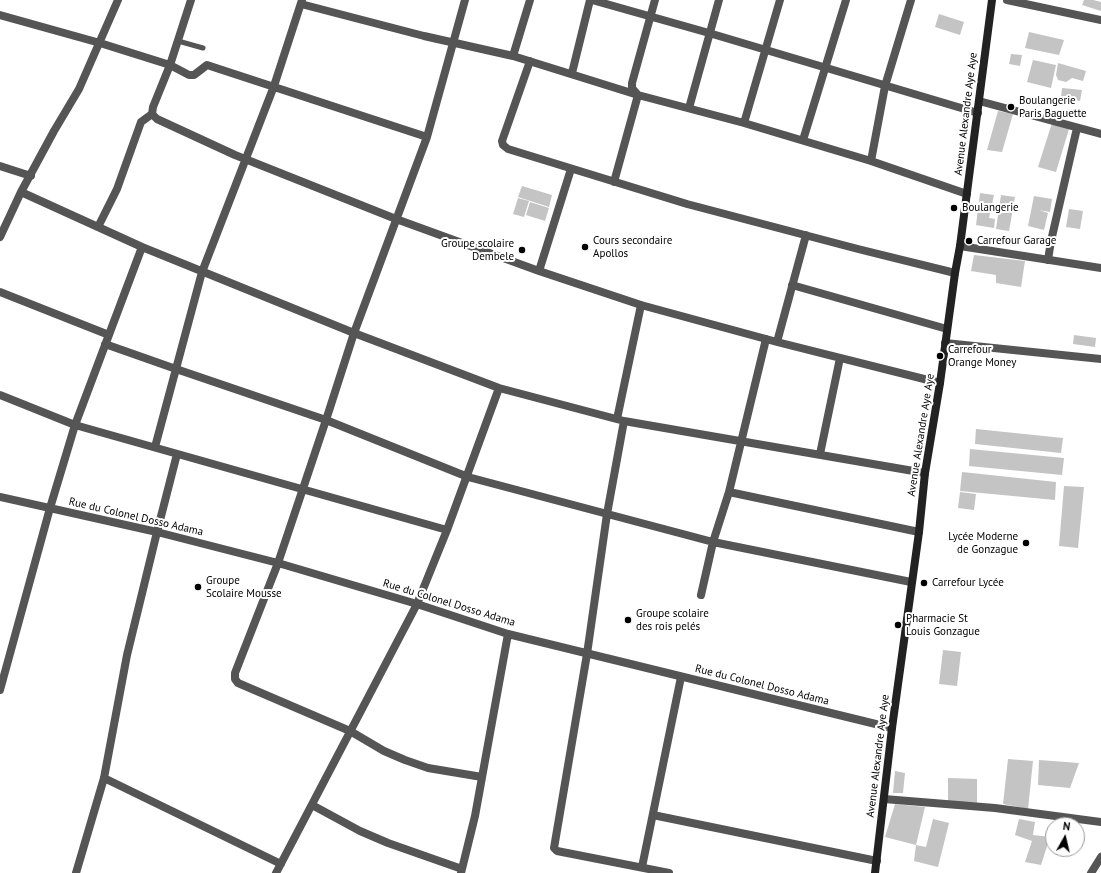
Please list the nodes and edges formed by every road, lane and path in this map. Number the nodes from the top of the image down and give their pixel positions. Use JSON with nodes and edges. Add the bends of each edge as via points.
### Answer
{"nodes":[{"id":1,"x":118,"y":0,"type":"edge"},
{"id":2,"x":191,"y":0,"type":"edge"},
{"id":3,"x":465,"y":0,"type":"edge"},
{"id":4,"x":530,"y":0,"type":"edge"},
{"id":5,"x":591,"y":0,"type":"edge"},
{"id":6,"x":655,"y":0,"type":"edge"},
{"id":7,"x":719,"y":0,"type":"edge"},
{"id":8,"x":780,"y":0,"type":"edge"},
{"id":9,"x":846,"y":0,"type":"edge"},
{"id":10,"x":911,"y":0,"type":"edge"},
{"id":11,"x":992,"y":0,"type":"edge"},
{"id":12,"x":1007,"y":0,"type":"edge"},
{"id":13,"x":301,"y":2,"type":"edge"},
{"id":14,"x":0,"y":15,"type":"edge"},
{"id":15,"x":650,"y":17,"type":"junction"},
{"id":16,"x":1101,"y":20,"type":"edge"},
{"id":17,"x":710,"y":33,"type":"junction"},
{"id":18,"x":178,"y":41,"type":"junction"},
{"id":19,"x":453,"y":42,"type":"junction"},
{"id":20,"x":100,"y":43,"type":"junction"},
{"id":21,"x":203,"y":48,"type":"dead end"},
{"id":22,"x":765,"y":50,"type":"junction"},
{"id":23,"x":513,"y":56,"type":"junction"},
{"id":24,"x":530,"y":60,"type":"junction"},
{"id":25,"x":170,"y":65,"type":"junction"},
{"id":26,"x":824,"y":68,"type":"junction"},
{"id":27,"x":572,"y":73,"type":"junction"},
{"id":28,"x":274,"y":86,"type":"junction"},
{"id":29,"x":885,"y":86,"type":"junction"},
{"id":30,"x":638,"y":95,"type":"junction"},
{"id":31,"x":979,"y":101,"type":"junction"},
{"id":32,"x":689,"y":108,"type":"junction"},
{"id":33,"x":978,"y":113,"type":"junction"},
{"id":34,"x":152,"y":114,"type":"junction"},
{"id":35,"x":744,"y":123,"type":"junction"},
{"id":36,"x":1077,"y":128,"type":"junction"},
{"id":37,"x":1101,"y":134,"type":"edge"},
{"id":38,"x":427,"y":137,"type":"junction"},
{"id":39,"x":803,"y":140,"type":"junction"},
{"id":40,"x":246,"y":159,"type":"junction"},
{"id":41,"x":871,"y":161,"type":"junction"},
{"id":42,"x":0,"y":166,"type":"edge"},
{"id":43,"x":571,"y":169,"type":"junction"},
{"id":44,"x":31,"y":176,"type":"junction"},
{"id":45,"x":614,"y":182,"type":"junction"},
{"id":46,"x":21,"y":192,"type":"junction"},
{"id":47,"x":967,"y":194,"type":"junction"},
{"id":48,"x":396,"y":219,"type":"junction"},
{"id":49,"x":98,"y":227,"type":"junction"},
{"id":50,"x":806,"y":235,"type":"junction"},
{"id":51,"x":0,"y":237,"type":"edge"},
{"id":52,"x":960,"y":246,"type":"junction"},
{"id":53,"x":142,"y":247,"type":"junction"},
{"id":54,"x":1048,"y":260,"type":"junction"},
{"id":55,"x":1101,"y":268,"type":"edge"},
{"id":56,"x":539,"y":271,"type":"junction"},
{"id":57,"x":202,"y":272,"type":"junction"},
{"id":58,"x":955,"y":273,"type":"junction"},
{"id":59,"x":792,"y":285,"type":"junction"},
{"id":60,"x":0,"y":292,"type":"edge"},
{"id":61,"x":641,"y":305,"type":"junction"},
{"id":62,"x":947,"y":329,"type":"junction"},
{"id":63,"x":354,"y":333,"type":"junction"},
{"id":64,"x":109,"y":334,"type":"junction"},
{"id":65,"x":766,"y":339,"type":"junction"},
{"id":66,"x":777,"y":342,"type":"junction"},
{"id":67,"x":945,"y":342,"type":"junction"},
{"id":68,"x":105,"y":344,"type":"junction"},
{"id":69,"x":840,"y":358,"type":"junction"},
{"id":70,"x":1101,"y":359,"type":"edge"},
{"id":71,"x":176,"y":369,"type":"junction"},
{"id":72,"x":940,"y":383,"type":"junction"},
{"id":73,"x":499,"y":388,"type":"junction"},
{"id":74,"x":0,"y":396,"type":"edge"},
{"id":75,"x":326,"y":420,"type":"junction"},
{"id":76,"x":620,"y":420,"type":"junction"},
{"id":77,"x":75,"y":425,"type":"junction"},
{"id":78,"x":741,"y":441,"type":"junction"},
{"id":79,"x":155,"y":447,"type":"junction"},
{"id":80,"x":177,"y":454,"type":"junction"},
{"id":81,"x":820,"y":454,"type":"junction"},
{"id":82,"x":925,"y":473,"type":"junction"},
{"id":83,"x":468,"y":476,"type":"junction"},
{"id":84,"x":302,"y":490,"type":"junction"},
{"id":85,"x":729,"y":492,"type":"junction"},
{"id":86,"x":0,"y":497,"type":"edge"},
{"id":87,"x":50,"y":508,"type":"junction"},
{"id":88,"x":607,"y":514,"type":"junction"},
{"id":89,"x":447,"y":530,"type":"junction"},
{"id":90,"x":157,"y":532,"type":"junction"},
{"id":91,"x":918,"y":532,"type":"junction"},
{"id":92,"x":714,"y":542,"type":"junction"},
{"id":93,"x":278,"y":563,"type":"junction"},
{"id":94,"x":911,"y":582,"type":"junction"},
{"id":95,"x":701,"y":595,"type":"dead end"},
{"id":96,"x":416,"y":604,"type":"junction"},
{"id":97,"x":508,"y":634,"type":"junction"},
{"id":98,"x":587,"y":654,"type":"junction"},
{"id":99,"x":681,"y":677,"type":"junction"},
{"id":100,"x":0,"y":690,"type":"edge"},
{"id":101,"x":892,"y":728,"type":"junction"},
{"id":102,"x":350,"y":731,"type":"junction"},
{"id":103,"x":482,"y":777,"type":"junction"},
{"id":104,"x":104,"y":778,"type":"junction"},
{"id":105,"x":884,"y":799,"type":"junction"},
{"id":106,"x":312,"y":804,"type":"junction"},
{"id":107,"x":653,"y":815,"type":"junction"},
{"id":108,"x":1101,"y":822,"type":"edge"},
{"id":109,"x":1101,"y":857,"type":"edge"},
{"id":110,"x":876,"y":861,"type":"junction"},
{"id":111,"x":280,"y":864,"type":"junction"},
{"id":112,"x":642,"y":867,"type":"junction"},
{"id":113,"x":462,"y":871,"type":"edge"},
{"id":114,"x":76,"y":873,"type":"edge"},
{"id":115,"x":276,"y":873,"type":"edge"},
{"id":116,"x":669,"y":873,"type":"edge"},
{"id":117,"x":875,"y":873,"type":"edge"},
{"id":118,"x":1091,"y":873,"type":"edge"}],
"edges":[{"from":1,"to":20,"type":"street"},
{"from":2,"to":18,"type":"street"},
{"from":3,"to":19,"type":"street"},
{"from":4,"to":23,"type":"street"},
{"from":5,"to":15,"type":"street"},
{"from":5,"to":27,"type":"street"},
{"from":6,"to":15,"type":"street"},
{"from":7,"to":17,"type":"street"},
{"from":8,"to":22,"type":"street"},
{"from":9,"to":26,"type":"street"},
{"from":10,"to":29,"type":"street"},
{"from":11,"to":31,"type":"street","name":"Avenue Alexandre Aye Aye"},
{"from":12,"to":16,"type":"street"},
{"from":13,"to":19,"type":"street"},
{"from":13,"to":28,"type":"street"},
{"from":14,"to":20,"type":"street"},
{"from":15,"to":17,"type":"street"},
{"from":15,"to":30,"type":"street","via":[[632,83],[632,88]]},
{"from":17,"to":22,"type":"street"},
{"from":17,"to":32,"type":"street"},
{"from":18,"to":21,"type":"lane"},
{"from":18,"to":25,"type":"street"},
{"from":19,"to":23,"type":"street"},
{"from":19,"to":38,"type":"street"},
{"from":20,"to":25,"type":"street"},
{"from":20,"to":44,"type":"street","via":[[79,89]]},
{"from":22,"to":26,"type":"street"},
{"from":22,"to":35,"type":"street"},
{"from":23,"to":24,"type":"street"},
{"from":24,"to":27,"type":"street"},
{"from":24,"to":43,"type":"street","via":[[502,141],[503,145],[508,149]]},
{"from":25,"to":28,"type":"street","via":[[194,75],[207,65]]},
{"from":25,"to":34,"type":"street","via":[[152,107]]},
{"from":26,"to":29,"type":"street"},
{"from":26,"to":39,"type":"street"},
{"from":27,"to":30,"type":"street"},
{"from":28,"to":38,"type":"street"},
{"from":28,"to":40,"type":"street"},
{"from":29,"to":33,"type":"street"},
{"from":29,"to":41,"type":"street"},
{"from":30,"to":32,"type":"street"},
{"from":30,"to":45,"type":"street"},
{"from":31,"to":33,"type":"street","name":"Avenue Alexandre Aye Aye"},
{"from":31,"to":36,"type":"street"},
{"from":32,"to":35,"type":"street"},
{"from":33,"to":47,"type":"street","name":"Avenue Alexandre Aye Aye"},
{"from":34,"to":40,"type":"street","via":[[157,119]]},
{"from":34,"to":49,"type":"street","via":[[141,122],[117,189]]},
{"from":35,"to":39,"type":"street"},
{"from":36,"to":37,"type":"street"},
{"from":36,"to":54,"type":"street"},
{"from":38,"to":48,"type":"street"},
{"from":39,"to":41,"type":"street"},
{"from":40,"to":48,"type":"street"},
{"from":40,"to":57,"type":"street"},
{"from":41,"to":47,"type":"street"},
{"from":42,"to":44,"type":"street"},
{"from":43,"to":45,"type":"street"},
{"from":43,"to":56,"type":"street"},
{"from":44,"to":46,"type":"street"},
{"from":45,"to":50,"type":"street"},
{"from":46,"to":49,"type":"street"},
{"from":46,"to":51,"type":"street"},
{"from":47,"to":52,"type":"street","name":"Avenue Alexandre Aye Aye"},
{"from":48,"to":56,"type":"street"},
{"from":48,"to":63,"type":"street"},
{"from":49,"to":53,"type":"street"},
{"from":50,"to":58,"type":"street"},
{"from":50,"to":59,"type":"street"},
{"from":52,"to":54,"type":"street"},
{"from":52,"to":58,"type":"street","name":"Avenue Alexandre Aye Aye"},
{"from":53,"to":57,"type":"street"},
{"from":53,"to":64,"type":"street"},
{"from":54,"to":55,"type":"street"},
{"from":56,"to":61,"type":"street"},
{"from":57,"to":63,"type":"street"},
{"from":57,"to":71,"type":"street"},
{"from":58,"to":62,"type":"street","name":"Avenue Alexandre Aye Aye"},
{"from":59,"to":62,"type":"street"},
{"from":59,"to":66,"type":"street"},
{"from":60,"to":64,"type":"street"},
{"from":61,"to":65,"type":"street"},
{"from":61,"to":76,"type":"street"},
{"from":62,"to":67,"type":"street","name":"Avenue Alexandre Aye Aye"},
{"from":63,"to":73,"type":"street"},
{"from":63,"to":75,"type":"street"},
{"from":64,"to":68,"type":"street"},
{"from":65,"to":66,"type":"street"},
{"from":65,"to":78,"type":"street"},
{"from":66,"to":69,"type":"street"},
{"from":67,"to":70,"type":"street"},
{"from":67,"to":72,"type":"street","name":"Avenue Alexandre Aye Aye"},
{"from":68,"to":71,"type":"street"},
{"from":68,"to":77,"type":"street"},
{"from":69,"to":72,"type":"street"},
{"from":69,"to":81,"type":"street"},
{"from":71,"to":75,"type":"street"},
{"from":71,"to":79,"type":"street"},
{"from":72,"to":82,"type":"street","name":"Avenue Alexandre Aye Aye"},
{"from":73,"to":76,"type":"street"},
{"from":73,"to":83,"type":"street"},
{"from":74,"to":77,"type":"street"},
{"from":75,"to":83,"type":"street"},
{"from":75,"to":84,"type":"street"},
{"from":76,"to":78,"type":"street"},
{"from":76,"to":88,"type":"street"},
{"from":77,"to":79,"type":"street"},
{"from":77,"to":87,"type":"street"},
{"from":78,"to":81,"type":"street"},
{"from":78,"to":85,"type":"street"},
{"from":79,"to":80,"type":"street"},
{"from":80,"to":84,"type":"street"},
{"from":80,"to":90,"type":"street"},
{"from":81,"to":82,"type":"street"},
{"from":82,"to":91,"type":"street","name":"Avenue Alexandre Aye Aye"},
{"from":83,"to":88,"type":"street"},
{"from":83,"to":89,"type":"street"},
{"from":84,"to":89,"type":"street"},
{"from":84,"to":93,"type":"street"},
{"from":85,"to":91,"type":"street"},
{"from":85,"to":92,"type":"street"},
{"from":86,"to":87,"type":"street","name":"Rue du Colonel Dosso Adama"},
{"from":87,"to":90,"type":"street","name":"Rue du Colonel Dosso Adama"},
{"from":87,"to":100,"type":"street"},
{"from":88,"to":92,"type":"street"},
{"from":88,"to":98,"type":"street"},
{"from":89,"to":96,"type":"street"},
{"from":90,"to":93,"type":"street","name":"Rue du Colonel Dosso Adama"},
{"from":90,"to":104,"type":"street","via":[[127,655]]},
{"from":91,"to":94,"type":"street","name":"Avenue Alexandre Aye Aye"},
{"from":92,"to":94,"type":"street"},
{"from":92,"to":95,"type":"street"},
{"from":93,"to":96,"type":"street","name":"Rue du Colonel Dosso Adama"},
{"from":93,"to":102,"type":"street","via":[[234,679],[238,683]]},
{"from":94,"to":101,"type":"street","name":"Avenue Alexandre Aye Aye"},
{"from":96,"to":97,"type":"street","name":"Rue du Colonel Dosso Adama"},
{"from":96,"to":102,"type":"street"},
{"from":97,"to":98,"type":"street","name":"Rue du Colonel Dosso Adama"},
{"from":97,"to":103,"type":"street"},
{"from":98,"to":99,"type":"street","name":"Rue du Colonel Dosso Adama"},
{"from":98,"to":112,"type":"street","via":[[554,848],[557,851]]},
{"from":99,"to":101,"type":"street","name":"Rue du Colonel Dosso Adama"},
{"from":99,"to":107,"type":"street"},
{"from":101,"to":105,"type":"street","name":"Avenue Alexandre Aye Aye"},
{"from":102,"to":103,"type":"street","via":[[405,760],[428,768]]},
{"from":102,"to":106,"type":"street"},
{"from":103,"to":113,"type":"street"},
{"from":104,"to":111,"type":"street"},
{"from":104,"to":114,"type":"street"},
{"from":105,"to":108,"type":"street","via":[[995,808]]},
{"from":105,"to":110,"type":"street","name":"Avenue Alexandre Aye Aye"},
{"from":106,"to":111,"type":"street"},
{"from":106,"to":113,"type":"street","via":[[360,831]]},
{"from":107,"to":110,"type":"street"},
{"from":107,"to":112,"type":"street"},
{"from":109,"to":118,"type":"street"},
{"from":110,"to":117,"type":"street","name":"Avenue Alexandre Aye Aye"},
{"from":111,"to":115,"type":"street"},
{"from":112,"to":116,"type":"street"}]}
